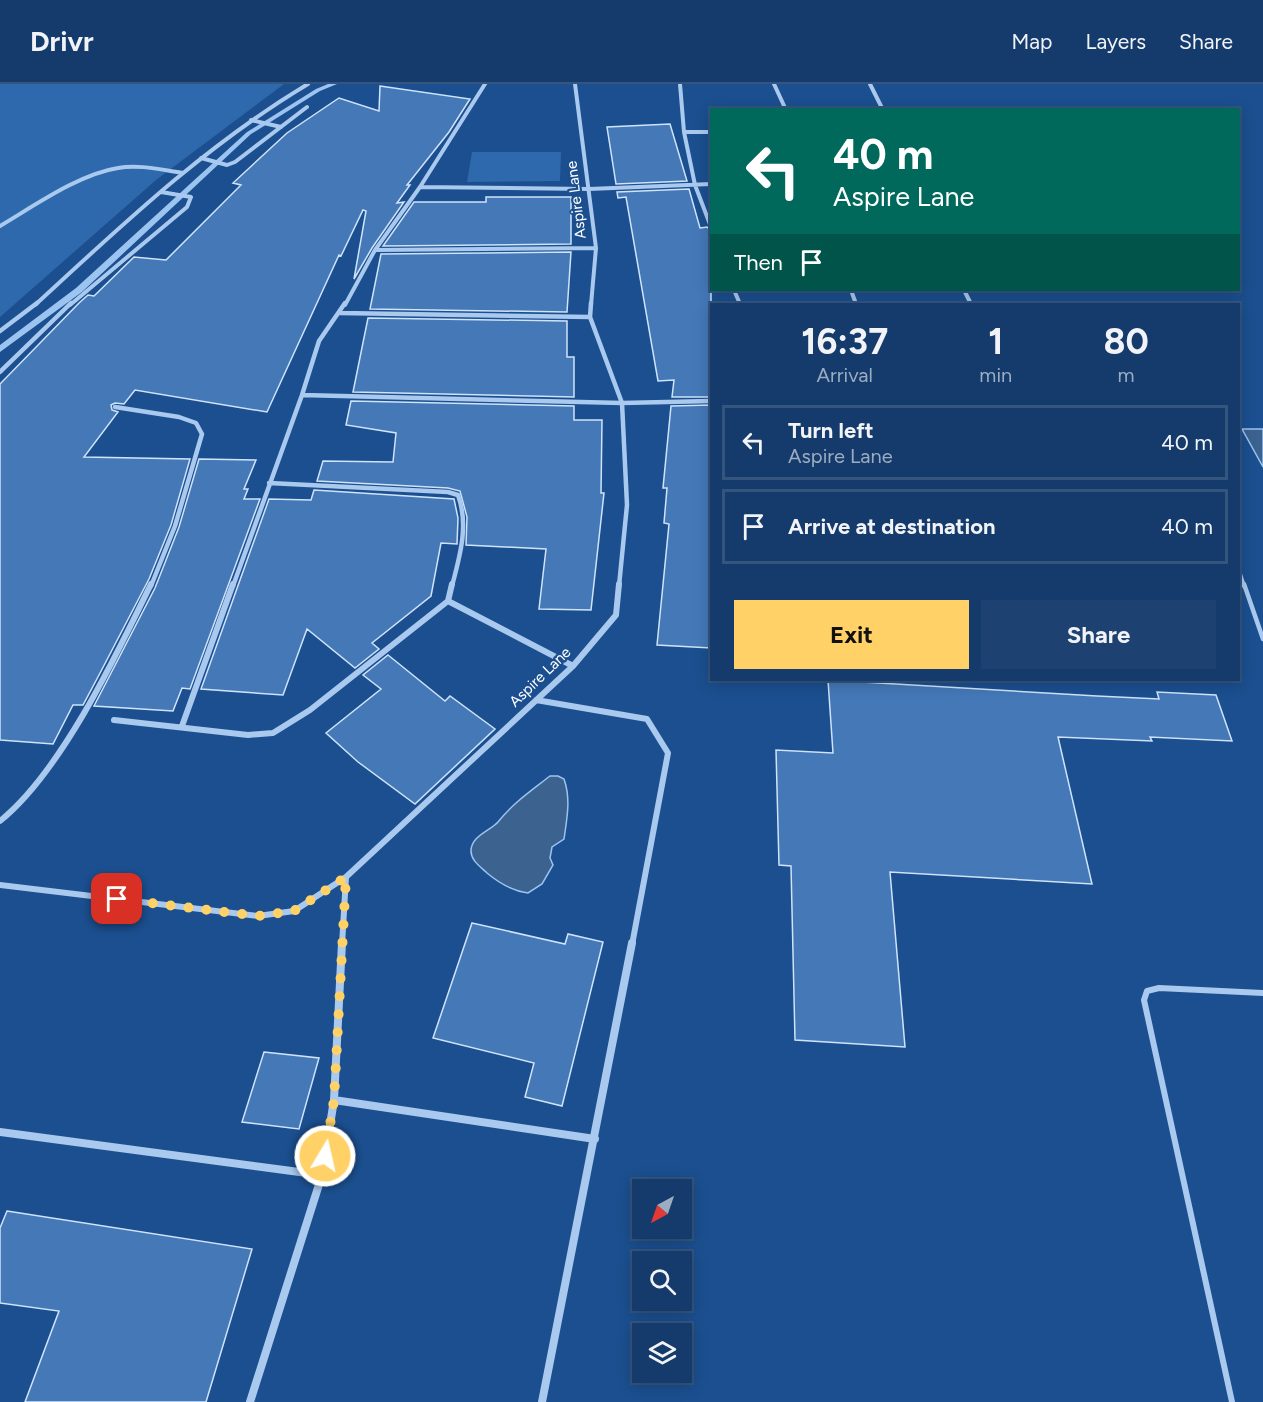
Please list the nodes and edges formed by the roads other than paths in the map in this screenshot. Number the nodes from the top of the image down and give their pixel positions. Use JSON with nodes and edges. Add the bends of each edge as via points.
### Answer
{"nodes":[{"id":1,"x":308,"y":84,"type":"edge"},
{"id":2,"x":485,"y":84,"type":"edge"},
{"id":3,"x":575,"y":84,"type":"edge"},
{"id":4,"x":680,"y":84,"type":"edge"},
{"id":5,"x":774,"y":84,"type":"edge"},
{"id":6,"x":870,"y":84,"type":"edge"},
{"id":7,"x":307,"y":107,"type":"dead end"},
{"id":8,"x":785,"y":108,"type":"edge"},
{"id":9,"x":882,"y":108,"type":"edge"},
{"id":10,"x":251,"y":120,"type":"junction"},
{"id":11,"x":281,"y":127,"type":"junction"},
{"id":12,"x":684,"y":132,"type":"junction"},
{"id":13,"x":710,"y":132,"type":"edge"},
{"id":14,"x":203,"y":159,"type":"junction"},
{"id":15,"x":183,"y":173,"type":"junction"},
{"id":16,"x":710,"y":184,"type":"edge"},
{"id":17,"x":695,"y":185,"type":"junction"},
{"id":18,"x":420,"y":188,"type":"junction"},
{"id":19,"x":589,"y":189,"type":"junction"},
{"id":20,"x":161,"y":192,"type":"junction"},
{"id":21,"x":710,"y":224,"type":"edge"},
{"id":22,"x":0,"y":226,"type":"edge"},
{"id":23,"x":596,"y":249,"type":"junction"},
{"id":24,"x":375,"y":250,"type":"junction"},
{"id":25,"x":340,"y":313,"type":"junction"},
{"id":26,"x":590,"y":317,"type":"junction"},
{"id":27,"x":0,"y":331,"type":"edge"},
{"id":28,"x":0,"y":372,"type":"edge"},
{"id":29,"x":302,"y":395,"type":"junction"},
{"id":30,"x":710,"y":401,"type":"edge"},
{"id":31,"x":622,"y":403,"type":"junction"},
{"id":32,"x":115,"y":407,"type":"dead end"},
{"id":33,"x":268,"y":483,"type":"junction"},
{"id":34,"x":1240,"y":574,"type":"edge"},
{"id":35,"x":448,"y":601,"type":"junction"},
{"id":36,"x":1254,"y":617,"type":"junction"},
{"id":37,"x":1263,"y":617,"type":"edge"},
{"id":38,"x":1263,"y":639,"type":"edge"},
{"id":39,"x":573,"y":666,"type":"junction"},
{"id":40,"x":536,"y":700,"type":"junction"},
{"id":41,"x":114,"y":720,"type":"dead end"},
{"id":42,"x":182,"y":726,"type":"junction"},
{"id":43,"x":0,"y":821,"type":"edge"},
{"id":44,"x":346,"y":877,"type":"junction"},
{"id":45,"x":0,"y":885,"type":"edge"},
{"id":46,"x":1263,"y":993,"type":"edge"},
{"id":47,"x":334,"y":1100,"type":"junction"},
{"id":48,"x":0,"y":1132,"type":"edge"},
{"id":49,"x":595,"y":1139,"type":"junction"},
{"id":50,"x":322,"y":1175,"type":"junction"},
{"id":51,"x":250,"y":1402,"type":"edge"},
{"id":52,"x":542,"y":1402,"type":"edge"},
{"id":53,"x":1232,"y":1402,"type":"edge"}],
"edges":[{"from":1,"to":10,"type":"street"},
{"from":2,"to":18,"type":"street"},
{"from":3,"to":19,"type":"street","name":"Aspire Lane"},
{"from":4,"to":12,"type":"street"},
{"from":5,"to":8,"type":"street"},
{"from":6,"to":9,"type":"street"},
{"from":7,"to":11,"type":"street"},
{"from":10,"to":11,"type":"street"},
{"from":10,"to":14,"type":"street"},
{"from":11,"to":14,"type":"street","via":[[227,165]]},
{"from":12,"to":13,"type":"street"},
{"from":12,"to":17,"type":"street"},
{"from":14,"to":15,"type":"street"},
{"from":15,"to":20,"type":"street"},
{"from":15,"to":22,"type":"street","via":[[117,168],[91,177]]},
{"from":16,"to":17,"type":"street"},
{"from":17,"to":19,"type":"street"},
{"from":17,"to":21,"type":"street"},
{"from":18,"to":19,"type":"street"},
{"from":18,"to":24,"type":"street"},
{"from":19,"to":23,"type":"street","name":"Aspire Lane"},
{"from":20,"to":27,"type":"street","via":[[26,313]]},
{"from":20,"to":28,"type":"street","via":[[191,197],[187,207],[81,294]]},
{"from":23,"to":24,"type":"street"},
{"from":23,"to":26,"type":"street","name":"Aspire Lane"},
{"from":24,"to":25,"type":"street"},
{"from":25,"to":26,"type":"street"},
{"from":25,"to":29,"type":"street","via":[[319,341]]},
{"from":26,"to":31,"type":"street","name":"Aspire Lane"},
{"from":29,"to":31,"type":"street"},
{"from":29,"to":33,"type":"street"},
{"from":30,"to":31,"type":"street"},
{"from":31,"to":39,"type":"street","name":"Aspire Lane","via":[[627,505],[616,615]]},
{"from":32,"to":43,"type":"street","via":[[179,417],[196,423],[202,434],[171,536],[148,591],[44,774],[21,804]]},
{"from":33,"to":35,"type":"street","via":[[458,495],[465,506],[464,531]]},
{"from":33,"to":42,"type":"street"},
{"from":34,"to":36,"type":"lane"},
{"from":35,"to":39,"type":"street"},
{"from":35,"to":42,"type":"street","via":[[310,710],[273,733],[248,735]]},
{"from":36,"to":37,"type":"lane"},
{"from":36,"to":38,"type":"lane"},
{"from":39,"to":40,"type":"street","name":"Aspire Lane"},
{"from":40,"to":44,"type":"street","name":"Aspire Lane"},
{"from":40,"to":49,"type":"street","via":[[647,719],[668,753]]},
{"from":41,"to":42,"type":"street"},
{"from":44,"to":45,"type":"street","name":"Aspire Lane","via":[[294,911],[258,916]]},
{"from":44,"to":47,"type":"street"},
{"from":46,"to":53,"type":"lane","via":[[1159,988],[1147,991],[1143,1000]]},
{"from":47,"to":49,"type":"street"},
{"from":47,"to":50,"type":"street"},
{"from":48,"to":50,"type":"street"},
{"from":49,"to":52,"type":"street"},
{"from":50,"to":51,"type":"street"}]}
